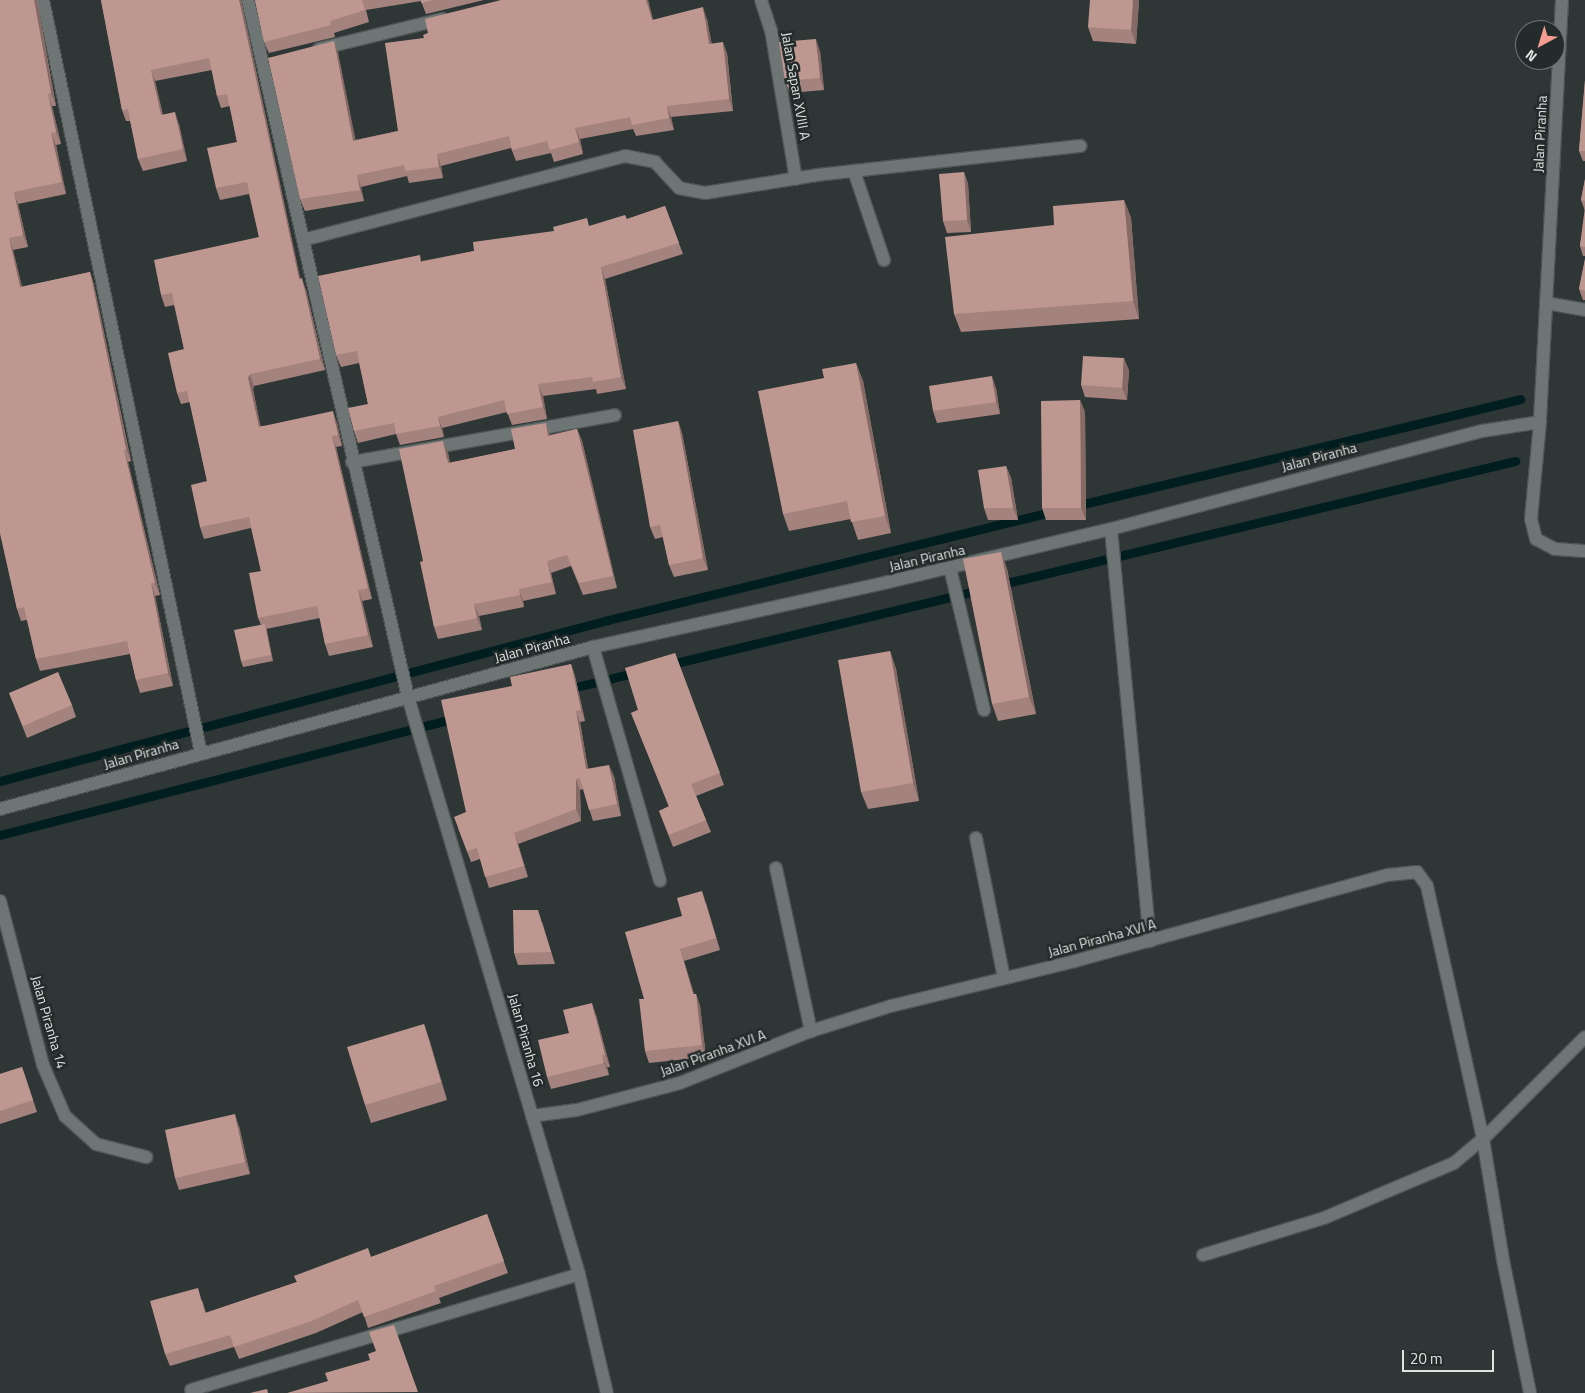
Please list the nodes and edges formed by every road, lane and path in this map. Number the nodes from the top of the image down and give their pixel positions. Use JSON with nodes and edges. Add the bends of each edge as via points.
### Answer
{"nodes":[{"id":1,"x":43,"y":0,"type":"edge"},
{"id":2,"x":248,"y":0,"type":"edge"},
{"id":3,"x":761,"y":0,"type":"edge"},
{"id":4,"x":1562,"y":0,"type":"edge"},
{"id":5,"x":452,"y":16,"type":"edge"},
{"id":6,"x":310,"y":51,"type":"edge"},
{"id":7,"x":1080,"y":146,"type":"dead end"},
{"id":8,"x":854,"y":171,"type":"junction"},
{"id":9,"x":796,"y":178,"type":"junction"},
{"id":10,"x":303,"y":240,"type":"junction"},
{"id":11,"x":884,"y":260,"type":"dead end"},
{"id":12,"x":1546,"y":303,"type":"junction"},
{"id":13,"x":1585,"y":310,"type":"edge"},
{"id":14,"x":615,"y":416,"type":"dead end"},
{"id":15,"x":1540,"y":422,"type":"junction"},
{"id":16,"x":352,"y":462,"type":"junction"},
{"id":17,"x":1111,"y":529,"type":"junction"},
{"id":18,"x":1585,"y":551,"type":"edge"},
{"id":19,"x":950,"y":568,"type":"junction"},
{"id":20,"x":593,"y":647,"type":"junction"},
{"id":21,"x":408,"y":697,"type":"junction"},
{"id":22,"x":984,"y":710,"type":"dead end"},
{"id":23,"x":201,"y":753,"type":"junction"},
{"id":24,"x":0,"y":809,"type":"edge"},
{"id":25,"x":976,"y":838,"type":"dead end"},
{"id":26,"x":776,"y":868,"type":"dead end"},
{"id":27,"x":660,"y":880,"type":"dead end"},
{"id":28,"x":0,"y":901,"type":"edge"},
{"id":29,"x":1150,"y":941,"type":"junction"},
{"id":30,"x":1004,"y":978,"type":"junction"},
{"id":31,"x":811,"y":1031,"type":"junction"},
{"id":32,"x":1585,"y":1037,"type":"edge"},
{"id":33,"x":532,"y":1116,"type":"junction"},
{"id":34,"x":1483,"y":1138,"type":"junction"},
{"id":35,"x":146,"y":1157,"type":"dead end"},
{"id":36,"x":1203,"y":1255,"type":"dead end"},
{"id":37,"x":579,"y":1274,"type":"junction"},
{"id":38,"x":191,"y":1390,"type":"dead end"},
{"id":39,"x":607,"y":1393,"type":"edge"},
{"id":40,"x":1530,"y":1393,"type":"edge"}],
"edges":[{"from":1,"to":23,"type":"street"},
{"from":2,"to":10,"type":"street","name":"Jalan Piranha 16","via":[[267,62]]},
{"from":3,"to":9,"type":"street","name":"Jalan Sapan XVIII A","via":[[772,30]]},
{"from":4,"to":12,"type":"street","name":"Jalan Piranha"},
{"from":5,"to":6,"type":"street"},
{"from":7,"to":8,"type":"street"},
{"from":8,"to":9,"type":"street"},
{"from":8,"to":11,"type":"street"},
{"from":9,"to":10,"type":"street","via":[[691,193],[679,188],[655,162],[625,156]]},
{"from":10,"to":16,"type":"street","name":"Jalan Piranha 16"},
{"from":12,"to":13,"type":"street"},
{"from":12,"to":15,"type":"street","name":"Jalan Piranha"},
{"from":14,"to":16,"type":"street"},
{"from":15,"to":17,"type":"street","name":"Jalan Piranha","via":[[1482,431]]},
{"from":15,"to":18,"type":"street","via":[[1531,519],[1536,539],[1555,549]]},
{"from":16,"to":21,"type":"street","name":"Jalan Piranha 16"},
{"from":17,"to":19,"type":"street","name":"Jalan Piranha"},
{"from":17,"to":29,"type":"street"},
{"from":19,"to":20,"type":"street","name":"Jalan Piranha"},
{"from":19,"to":22,"type":"street"},
{"from":20,"to":21,"type":"street","name":"Jalan Piranha"},
{"from":20,"to":27,"type":"street"},
{"from":21,"to":23,"type":"street","name":"Jalan Piranha"},
{"from":21,"to":33,"type":"street","name":"Jalan Piranha 16"},
{"from":23,"to":24,"type":"street","name":"Jalan Piranha"},
{"from":25,"to":30,"type":"street"},
{"from":26,"to":31,"type":"street"},
{"from":28,"to":35,"type":"street","name":"Jalan Piranha 14","via":[[43,1064],[65,1116],[96,1144]]},
{"from":29,"to":30,"type":"street","name":"Jalan Piranha XVI A"},
{"from":29,"to":34,"type":"street","name":"Jalan Piranha XVI A","via":[[1388,875],[1417,872],[1427,886]]},
{"from":30,"to":31,"type":"street","name":"Jalan Piranha XVI A","via":[[891,1006]]},
{"from":31,"to":33,"type":"street","name":"Jalan Piranha XVI A","via":[[680,1083],[577,1110]]},
{"from":32,"to":34,"type":"street"},
{"from":33,"to":37,"type":"street","name":"Jalan Piranha 16"},
{"from":34,"to":36,"type":"street","via":[[1454,1163],[1410,1184],[1324,1218]]},
{"from":34,"to":40,"type":"street"},
{"from":37,"to":38,"type":"street"},
{"from":37,"to":39,"type":"street","name":"Jalan Piranha 16","via":[[595,1354]]}]}
